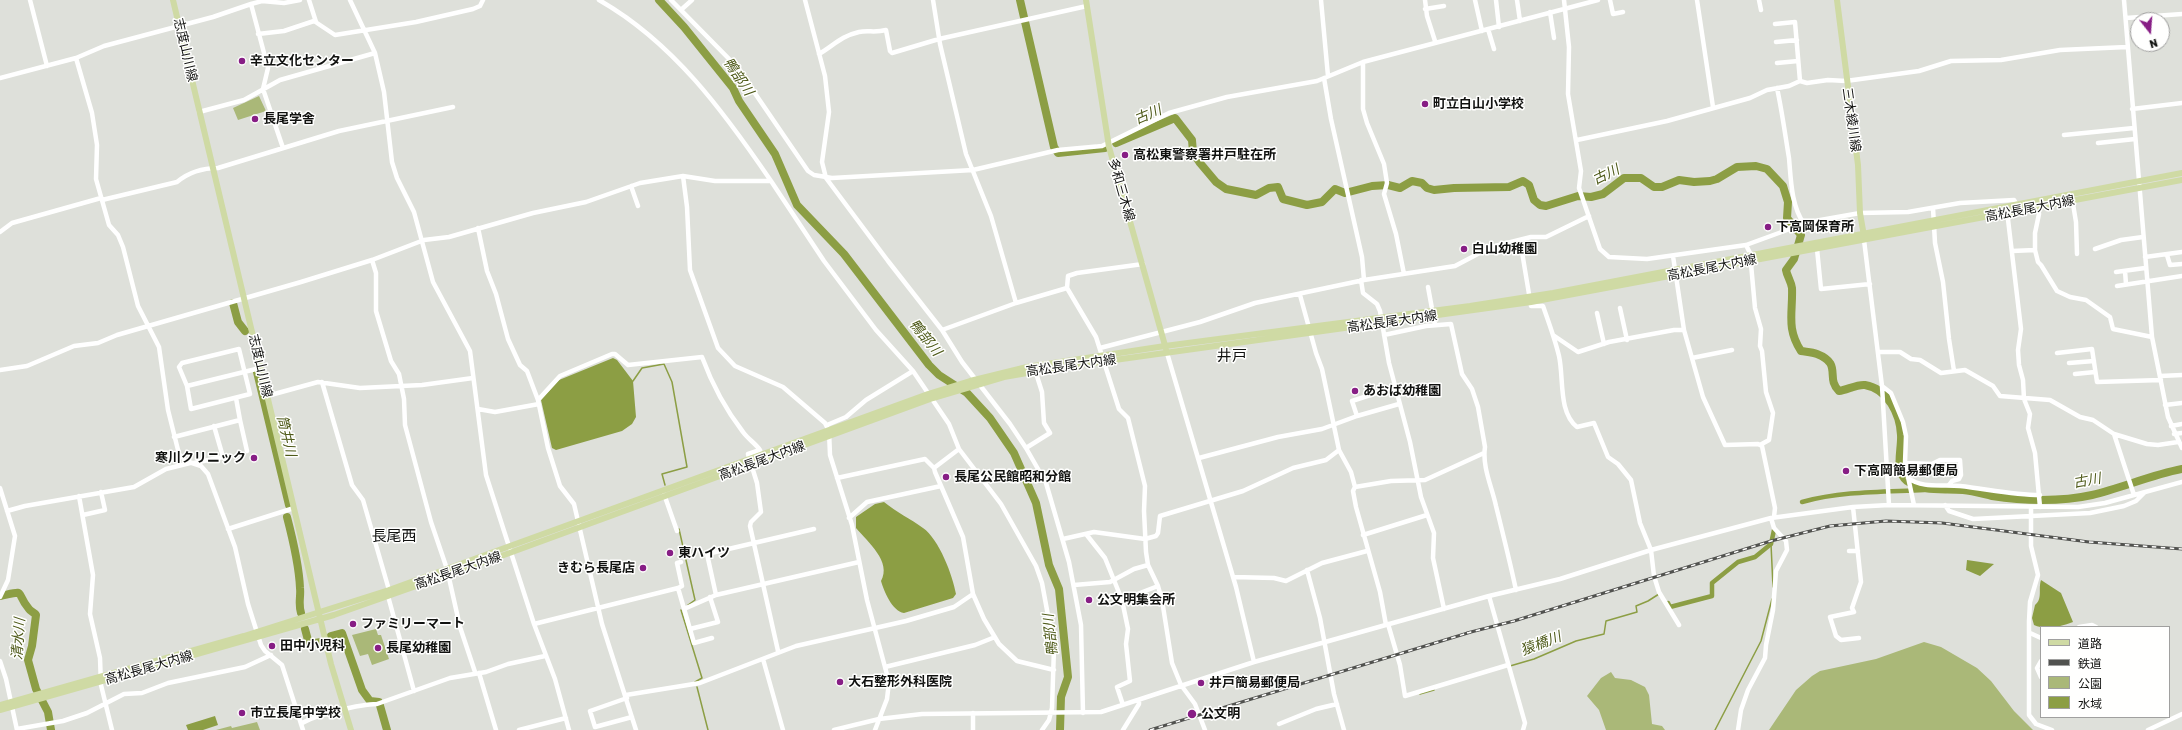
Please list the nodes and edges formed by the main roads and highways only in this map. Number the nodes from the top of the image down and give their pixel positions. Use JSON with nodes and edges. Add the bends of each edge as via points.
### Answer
{"nodes":[{"id":1,"x":172,"y":0,"type":"edge"},
{"id":2,"x":1837,"y":0,"type":"edge"},
{"id":3,"x":1087,"y":3,"type":"edge"},
{"id":4,"x":2182,"y":173,"type":"edge"},
{"id":5,"x":2182,"y":180,"type":"edge"},
{"id":6,"x":2139,"y":185,"type":"junction"},
{"id":7,"x":2038,"y":204,"type":"junction"},
{"id":8,"x":2007,"y":210,"type":"junction"},
{"id":9,"x":1864,"y":237,"type":"junction"},
{"id":10,"x":1802,"y":248,"type":"junction"},
{"id":11,"x":1380,"y":320,"type":"junction"},
{"id":12,"x":1310,"y":331,"type":"junction"},
{"id":13,"x":1166,"y":350,"type":"junction"},
{"id":14,"x":320,"y":616,"type":"junction"},
{"id":15,"x":0,"y":705,"type":"edge"},
{"id":16,"x":12,"y":705,"type":"junction"},
{"id":17,"x":0,"y":710,"type":"edge"},
{"id":18,"x":351,"y":730,"type":"edge"}],
"edges":[{"from":1,"to":14,"type":"main road","name":"志度山川線"},
{"from":2,"to":9,"type":"main road","name":"三木綾川線","via":[[1858,165]]},
{"from":3,"to":13,"type":"main road","name":"多和三木線","via":[[1108,143]]},
{"from":4,"to":6,"type":"main road","name":"高松長尾大内線"},
{"from":5,"to":6,"type":"main road","name":"高松長尾大内線"},
{"from":6,"to":7,"type":"main road","name":"高松長尾大内線"},
{"from":7,"to":8,"type":"main road","name":"高松長尾大内線"},
{"from":7,"to":8,"type":"main road","name":"高松長尾大内線","via":[[2017,205]]},
{"from":8,"to":9,"type":"main road","name":"高松長尾大内線"},
{"from":9,"to":10,"type":"main road","name":"高松長尾大内線"},
{"from":9,"to":10,"type":"main road","name":"高松長尾大内線","via":[[1817,249]]},
{"from":10,"to":11,"type":"main road","name":"高松長尾大内線","via":[[1530,299]]},
{"from":11,"to":12,"type":"main road","name":"高松長尾大内線"},
{"from":11,"to":12,"type":"main road","name":"高松長尾大内線","via":[[1365,320]]},
{"from":12,"to":13,"type":"main road","name":"高松長尾大内線","via":[[1191,344]]},
{"from":13,"to":14,"type":"main road","name":"高松長尾大内線","via":[[1072,361],[975,382],[828,431],[751,462],[510,550]]},
{"from":14,"to":16,"type":"main road","name":"高松長尾大内線"},
{"from":14,"to":18,"type":"main road","name":"志度山川線","via":[[330,664]]},
{"from":15,"to":16,"type":"main road","name":"高松長尾大内線"},
{"from":16,"to":17,"type":"main road","name":"高松長尾大内線"}]}
